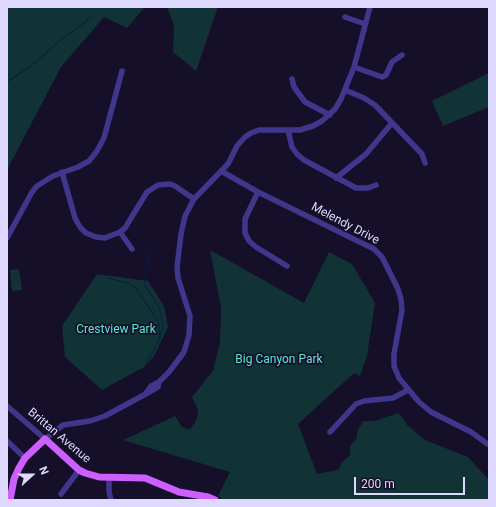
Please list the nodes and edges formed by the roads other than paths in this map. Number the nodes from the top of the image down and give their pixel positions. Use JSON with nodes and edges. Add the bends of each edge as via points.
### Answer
{"nodes":[{"id":1,"x":370,"y":7,"type":"edge"},
{"id":2,"x":345,"y":17,"type":"dead end"},
{"id":3,"x":365,"y":24,"type":"junction"},
{"id":4,"x":402,"y":55,"type":"dead end"},
{"id":5,"x":354,"y":68,"type":"junction"},
{"id":6,"x":122,"y":70,"type":"dead end"},
{"id":7,"x":292,"y":79,"type":"dead end"},
{"id":8,"x":345,"y":90,"type":"junction"},
{"id":9,"x":330,"y":115,"type":"junction"},
{"id":10,"x":392,"y":123,"type":"junction"},
{"id":11,"x":288,"y":130,"type":"junction"},
{"id":12,"x":425,"y":163,"type":"dead end"},
{"id":13,"x":228,"y":164,"type":"junction"},
{"id":14,"x":221,"y":171,"type":"junction"},
{"id":15,"x":62,"y":172,"type":"junction"},
{"id":16,"x":232,"y":178,"type":"junction"},
{"id":17,"x":336,"y":178,"type":"junction"},
{"id":18,"x":376,"y":185,"type":"dead end"},
{"id":19,"x":258,"y":192,"type":"junction"},
{"id":20,"x":194,"y":199,"type":"junction"},
{"id":21,"x":120,"y":232,"type":"junction"},
{"id":22,"x":7,"y":238,"type":"edge"},
{"id":23,"x":132,"y":249,"type":"dead end"},
{"id":24,"x":287,"y":266,"type":"dead end"},
{"id":25,"x":408,"y":390,"type":"junction"},
{"id":26,"x":7,"y":406,"type":"edge"},
{"id":27,"x":330,"y":432,"type":"dead end"},
{"id":28,"x":45,"y":439,"type":"junction"},
{"id":29,"x":7,"y":441,"type":"edge"},
{"id":30,"x":489,"y":444,"type":"edge"},
{"id":31,"x":25,"y":458,"type":"junction"},
{"id":32,"x":79,"y":470,"type":"junction"},
{"id":33,"x":109,"y":477,"type":"junction"},
{"id":34,"x":61,"y":494,"type":"dead end"},
{"id":35,"x":10,"y":500,"type":"edge"},
{"id":36,"x":111,"y":500,"type":"edge"},
{"id":37,"x":216,"y":500,"type":"edge"}],
"edges":[{"from":1,"to":3,"type":"street"},
{"from":2,"to":3,"type":"street"},
{"from":3,"to":5,"type":"street"},
{"from":4,"to":5,"type":"street","via":[[392,62],[386,75]]},
{"from":5,"to":8,"type":"street"},
{"from":6,"to":15,"type":"street","via":[[104,138],[97,151],[89,161]]},
{"from":7,"to":9,"type":"street","via":[[294,87],[305,102]]},
{"from":8,"to":9,"type":"street","via":[[336,109]]},
{"from":8,"to":10,"type":"street","via":[[376,105]]},
{"from":9,"to":11,"type":"street","via":[[313,126]]},
{"from":10,"to":12,"type":"street","via":[[422,154]]},
{"from":10,"to":17,"type":"street","via":[[366,154]]},
{"from":11,"to":13,"type":"street","via":[[259,130],[245,136]]},
{"from":11,"to":17,"type":"street","via":[[290,142],[297,154]]},
{"from":13,"to":14,"type":"street"},
{"from":13,"to":16,"type":"street"},
{"from":14,"to":16,"type":"street","name":"Melendy Drive"},
{"from":14,"to":20,"type":"street"},
{"from":15,"to":21,"type":"street","via":[[80,227],[96,237],[105,238]]},
{"from":15,"to":22,"type":"street","via":[[44,180],[32,192]]},
{"from":16,"to":19,"type":"street","name":"Melendy Drive"},
{"from":17,"to":18,"type":"street","via":[[356,188]]},
{"from":19,"to":24,"type":"street","via":[[245,219],[245,232],[249,241],[256,247]]},
{"from":19,"to":25,"type":"street","name":"Melendy Drive","via":[[362,242],[382,257],[401,299],[402,310],[394,366]]},
{"from":20,"to":21,"type":"street","via":[[170,184],[158,185],[147,192]]},
{"from":20,"to":28,"type":"street","via":[[185,216],[177,267],[190,316],[189,335],[184,352],[159,382],[158,387],[105,416],[63,425]]},
{"from":21,"to":23,"type":"street"},
{"from":25,"to":27,"type":"street","via":[[393,398],[356,404]]},
{"from":25,"to":30,"type":"street","name":"Melendy Drive","via":[[431,412],[472,432]]},
{"from":26,"to":28,"type":"street","name":"Brittan Avenue"},
{"from":28,"to":31,"type":"main road"},
{"from":28,"to":32,"type":"main road","name":"Brittan Avenue"},
{"from":29,"to":31,"type":"street"},
{"from":31,"to":35,"type":"main road","via":[[14,479]]},
{"from":32,"to":33,"type":"main road","name":"Brittan Avenue","via":[[91,475]]},
{"from":32,"to":34,"type":"street"},
{"from":33,"to":36,"type":"street"},
{"from":33,"to":37,"type":"main road","name":"Brittan Avenue","via":[[145,478],[180,492]]}]}
